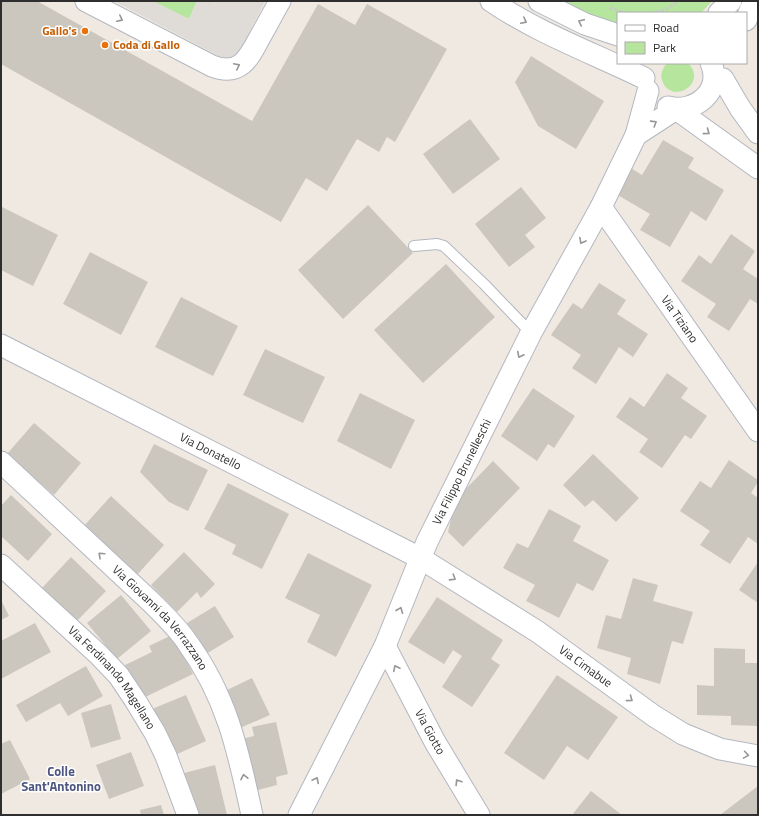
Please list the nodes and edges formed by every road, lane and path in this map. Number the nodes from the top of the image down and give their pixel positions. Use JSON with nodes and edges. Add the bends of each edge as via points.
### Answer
{"nodes":[{"id":1,"x":86,"y":1,"type":"edge"},
{"id":2,"x":280,"y":1,"type":"edge"},
{"id":3,"x":491,"y":1,"type":"edge"},
{"id":4,"x":539,"y":1,"type":"edge"},
{"id":5,"x":678,"y":1,"type":"edge"},
{"id":6,"x":731,"y":1,"type":"edge"},
{"id":7,"x":754,"y":1,"type":"edge"},
{"id":8,"x":605,"y":7,"type":"dead end"},
{"id":9,"x":624,"y":12,"type":"edge"},
{"id":10,"x":657,"y":12,"type":"edge"},
{"id":11,"x":720,"y":12,"type":"edge"},
{"id":12,"x":747,"y":18,"type":"edge"},
{"id":13,"x":617,"y":35,"type":"edge"},
{"id":14,"x":719,"y":71,"type":"edge"},
{"id":15,"x":646,"y":77,"type":"edge"},
{"id":16,"x":676,"y":109,"type":"junction"},
{"id":17,"x":758,"y":133,"type":"edge"},
{"id":18,"x":636,"y":135,"type":"junction"},
{"id":19,"x":758,"y":168,"type":"edge"},
{"id":20,"x":601,"y":207,"type":"junction"},
{"id":21,"x":414,"y":246,"type":"dead end"},
{"id":22,"x":531,"y":333,"type":"junction"},
{"id":23,"x":1,"y":345,"type":"edge"},
{"id":24,"x":758,"y":431,"type":"edge"},
{"id":25,"x":1,"y":462,"type":"edge"},
{"id":26,"x":420,"y":558,"type":"junction"},
{"id":27,"x":1,"y":565,"type":"edge"},
{"id":28,"x":385,"y":646,"type":"junction"},
{"id":29,"x":758,"y":756,"type":"edge"},
{"id":30,"x":188,"y":815,"type":"edge"},
{"id":31,"x":252,"y":815,"type":"edge"},
{"id":32,"x":298,"y":815,"type":"edge"},
{"id":33,"x":479,"y":815,"type":"edge"}],
"edges":[{"from":1,"to":2,"type":"street","one_way":true,"via":[[212,66],[227,70],[246,61]]},
{"from":3,"to":15,"type":"street","one_way":true,"via":[[558,38]]},
{"from":13,"to":4,"type":"street","one_way":true,"via":[[585,24]]},
{"from":5,"to":10,"type":"path","via":[[669,9]]},
{"from":6,"to":11,"type":"street"},
{"from":7,"to":12,"type":"street"},
{"from":8,"to":9,"type":"path"},
{"from":14,"to":16,"type":"street","via":[[705,98],[686,109]]},
{"from":14,"to":17,"type":"street"},
{"from":15,"to":16,"type":"street","via":[[655,100],[664,107]]},
{"from":15,"to":18,"type":"street","name":"Via Filippo Brunelleschi"},
{"from":18,"to":16,"type":"street","one_way":true},
{"from":16,"to":19,"type":"street","one_way":true},
{"from":18,"to":20,"type":"street","name":"Via Filippo Brunelleschi"},
{"from":20,"to":22,"type":"street","name":"Via Filippo Brunelleschi","one_way":true},
{"from":20,"to":24,"type":"street","name":"Via Tiziano"},
{"from":21,"to":22,"type":"lane","via":[[444,246]]},
{"from":22,"to":26,"type":"street","name":"Via Filippo Brunelleschi","one_way":true},
{"from":23,"to":26,"type":"street","name":"Via Donatello"},
{"from":31,"to":25,"type":"street","name":"Via Giovanni da Verrazzano","one_way":true,"via":[[231,728],[215,688],[187,641],[150,601]]},
{"from":28,"to":26,"type":"street","name":"Via Filippo Brunelleschi","one_way":true},
{"from":26,"to":29,"type":"street","name":"Via Cimabue","one_way":true,"via":[[538,632],[683,734],[720,749]]},
{"from":27,"to":30,"type":"street","name":"Via Ferdinando Magellano","via":[[119,676],[155,733]]},
{"from":32,"to":28,"type":"street","name":"Via Filippo Brunelleschi","one_way":true},
{"from":33,"to":28,"type":"street","name":"Via Giotto","one_way":true,"via":[[435,742]]}]}
